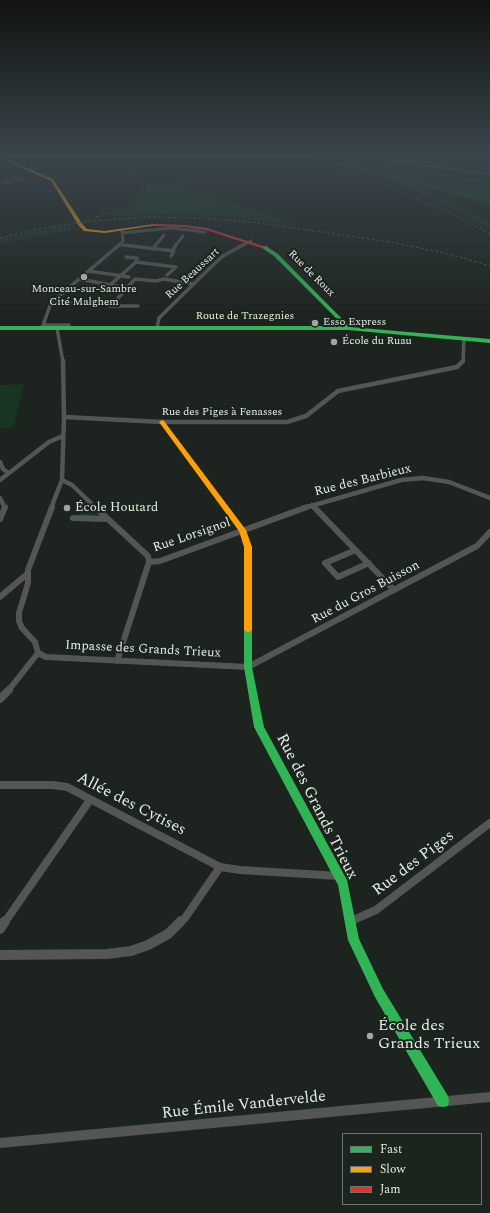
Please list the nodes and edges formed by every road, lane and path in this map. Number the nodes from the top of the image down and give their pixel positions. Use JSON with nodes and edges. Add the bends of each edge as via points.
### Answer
{"nodes":[{"id":1,"x":72,"y":211,"type":"edge"},
{"id":2,"x":122,"y":232,"type":"junction"},
{"id":3,"x":205,"y":232,"type":"dead end"},
{"id":4,"x":164,"y":235,"type":"dead end"},
{"id":5,"x":183,"y":236,"type":"dead end"},
{"id":6,"x":250,"y":241,"type":"junction"},
{"id":7,"x":120,"y":245,"type":"junction"},
{"id":8,"x":153,"y":249,"type":"junction"},
{"id":9,"x":172,"y":251,"type":"junction"},
{"id":10,"x":170,"y":256,"type":"dead end"},
{"id":11,"x":126,"y":257,"type":"dead end"},
{"id":12,"x":136,"y":262,"type":"junction"},
{"id":13,"x":89,"y":271,"type":"junction"},
{"id":14,"x":167,"y":275,"type":"dead end"},
{"id":15,"x":120,"y":276,"type":"junction"},
{"id":16,"x":129,"y":277,"type":"dead end"},
{"id":17,"x":79,"y":279,"type":"junction"},
{"id":18,"x":193,"y":284,"type":"junction"},
{"id":19,"x":110,"y":285,"type":"junction"},
{"id":20,"x":127,"y":288,"type":"junction"},
{"id":21,"x":51,"y":303,"type":"junction"},
{"id":22,"x":112,"y":304,"type":"junction"},
{"id":23,"x":138,"y":306,"type":"dead end"},
{"id":24,"x":69,"y":325,"type":"dead end"},
{"id":25,"x":42,"y":326,"type":"junction"},
{"id":26,"x":0,"y":328,"type":"edge"},
{"id":27,"x":57,"y":328,"type":"junction"},
{"id":28,"x":157,"y":328,"type":"junction"},
{"id":29,"x":348,"y":328,"type":"junction"},
{"id":30,"x":464,"y":339,"type":"junction"},
{"id":31,"x":490,"y":341,"type":"edge"},
{"id":32,"x":64,"y":417,"type":"junction"},
{"id":33,"x":162,"y":422,"type":"junction"},
{"id":34,"x":63,"y":436,"type":"junction"},
{"id":35,"x":0,"y":462,"type":"edge"},
{"id":36,"x":8,"y":473,"type":"junction"},
{"id":37,"x":0,"y":480,"type":"edge"},
{"id":38,"x":62,"y":480,"type":"junction"},
{"id":39,"x":0,"y":498,"type":"edge"},
{"id":40,"x":490,"y":498,"type":"edge"},
{"id":41,"x":312,"y":505,"type":"junction"},
{"id":42,"x":73,"y":518,"type":"dead end"},
{"id":43,"x":0,"y":519,"type":"edge"},
{"id":44,"x":108,"y":519,"type":"junction"},
{"id":45,"x":242,"y":530,"type":"junction"},
{"id":46,"x":490,"y":532,"type":"edge"},
{"id":47,"x":356,"y":550,"type":"junction"},
{"id":48,"x":148,"y":562,"type":"junction"},
{"id":49,"x":369,"y":563,"type":"junction"},
{"id":50,"x":27,"y":574,"type":"junction"},
{"id":51,"x":394,"y":590,"type":"junction"},
{"id":52,"x":0,"y":597,"type":"edge"},
{"id":53,"x":38,"y":653,"type":"junction"},
{"id":54,"x":117,"y":661,"type":"junction"},
{"id":55,"x":248,"y":667,"type":"junction"},
{"id":56,"x":0,"y":699,"type":"edge"},
{"id":57,"x":0,"y":785,"type":"edge"},
{"id":58,"x":90,"y":800,"type":"junction"},
{"id":59,"x":490,"y":823,"type":"edge"},
{"id":60,"x":220,"y":867,"type":"junction"},
{"id":61,"x":339,"y":876,"type":"junction"},
{"id":62,"x":351,"y":921,"type":"junction"},
{"id":63,"x":0,"y":929,"type":"edge"},
{"id":64,"x":0,"y":955,"type":"edge"},
{"id":65,"x":490,"y":1097,"type":"edge"},
{"id":66,"x":443,"y":1101,"type":"junction"},
{"id":67,"x":0,"y":1144,"type":"edge"}],
"edges":[{"from":1,"to":2,"type":"main road","name":"Rue de Roux","via":[[83,228],[99,232]]},
{"from":2,"to":3,"type":"street","name":"Rue de Roux","via":[[172,228]]},
{"from":2,"to":6,"type":"main road","name":"Rue de Roux","via":[[161,225],[185,226],[203,228]]},
{"from":2,"to":7,"type":"street","via":[[123,241]]},
{"from":4,"to":8,"type":"street"},
{"from":5,"to":9,"type":"street"},
{"from":6,"to":18,"type":"street","name":"Rue Beaussart","via":[[223,256]]},
{"from":6,"to":29,"type":"main road","name":"Rue de Roux","via":[[276,254]]},
{"from":7,"to":8,"type":"street"},
{"from":7,"to":13,"type":"street"},
{"from":8,"to":9,"type":"street"},
{"from":9,"to":10,"type":"street"},
{"from":11,"to":12,"type":"street","via":[[137,258]]},
{"from":12,"to":14,"type":"street","via":[[176,267]]},
{"from":12,"to":15,"type":"street"},
{"from":13,"to":15,"type":"street"},
{"from":13,"to":17,"type":"street"},
{"from":15,"to":16,"type":"street"},
{"from":15,"to":19,"type":"street"},
{"from":17,"to":19,"type":"street"},
{"from":17,"to":21,"type":"street"},
{"from":18,"to":20,"type":"street","via":[[164,279],[135,279]]},
{"from":18,"to":28,"type":"street","name":"Rue Beaussart","via":[[160,318]]},
{"from":19,"to":20,"type":"street"},
{"from":20,"to":22,"type":"street"},
{"from":21,"to":22,"type":"street"},
{"from":21,"to":25,"type":"street"},
{"from":22,"to":23,"type":"street"},
{"from":24,"to":25,"type":"street"},
{"from":25,"to":26,"type":"main road","name":"Route de Trazegnies"},
{"from":25,"to":27,"type":"main road","name":"Route de Trazegnies"},
{"from":27,"to":28,"type":"main road","name":"Route de Trazegnies"},
{"from":27,"to":32,"type":"street","via":[[63,356]]},
{"from":28,"to":29,"type":"main road","name":"Route de Trazegnies"},
{"from":29,"to":30,"type":"main road","name":"Route de Trazegnies"},
{"from":30,"to":31,"type":"main road","name":"Route de Trazegnies"},
{"from":30,"to":33,"type":"street","name":"Rue des Piges à Fenasses","via":[[463,362],[457,367],[338,391],[297,420]]},
{"from":32,"to":33,"type":"street","name":"Rue des Piges à Fenasses"},
{"from":32,"to":34,"type":"street"},
{"from":33,"to":45,"type":"main road","name":"Rue des Grands Trieux"},
{"from":34,"to":36,"type":"street","via":[[49,442]]},
{"from":34,"to":38,"type":"street"},
{"from":35,"to":36,"type":"street"},
{"from":36,"to":37,"type":"street"},
{"from":38,"to":44,"type":"street","via":[[72,485]]},
{"from":38,"to":50,"type":"street"},
{"from":39,"to":43,"type":"street","via":[[5,507]]},
{"from":40,"to":41,"type":"street","name":"Rue des Barbieux","via":[[450,482],[437,479],[409,479]]},
{"from":41,"to":45,"type":"street","name":"Rue des Barbieux"},
{"from":41,"to":47,"type":"street"},
{"from":42,"to":44,"type":"street"},
{"from":44,"to":48,"type":"street","via":[[148,556]]},
{"from":45,"to":48,"type":"street","name":"Rue Lorsignol"},
{"from":45,"to":55,"type":"main road","name":"Rue des Grands Trieux","via":[[248,547]]},
{"from":46,"to":51,"type":"street","name":"Rue du Gros Buisson","via":[[477,546]]},
{"from":47,"to":49,"type":"street"},
{"from":47,"to":49,"type":"street","via":[[325,562],[338,577]]},
{"from":48,"to":54,"type":"street"},
{"from":49,"to":51,"type":"street"},
{"from":50,"to":52,"type":"street"},
{"from":50,"to":53,"type":"street","via":[[28,583],[19,621],[35,642]]},
{"from":51,"to":55,"type":"street","name":"Rue du Gros Buisson"},
{"from":53,"to":54,"type":"street","name":"Impasse des Grands Trieux","via":[[46,657]]},
{"from":53,"to":56,"type":"street"},
{"from":54,"to":55,"type":"street","name":"Impasse des Grands Trieux"},
{"from":55,"to":61,"type":"main road","name":"Rue des Grands Trieux","via":[[259,727]]},
{"from":57,"to":58,"type":"street","name":"Allée des Cytises","via":[[53,784],[67,787]]},
{"from":58,"to":60,"type":"street","name":"Allée des Cytises"},
{"from":58,"to":63,"type":"street"},
{"from":59,"to":62,"type":"street","name":"Rue des Piges","via":[[376,910]]},
{"from":60,"to":61,"type":"street","name":"Allée des Cytises"},
{"from":60,"to":64,"type":"street","via":[[185,918],[168,934],[148,945],[131,951],[107,954]]},
{"from":61,"to":62,"type":"main road","name":"Rue des Grands Trieux"},
{"from":62,"to":66,"type":"main road","name":"Rue des Grands Trieux","via":[[354,940],[379,993]]},
{"from":65,"to":66,"type":"street","name":"Rue Émile Vandervelde"},
{"from":66,"to":67,"type":"street","name":"Rue Émile Vandervelde"}]}
